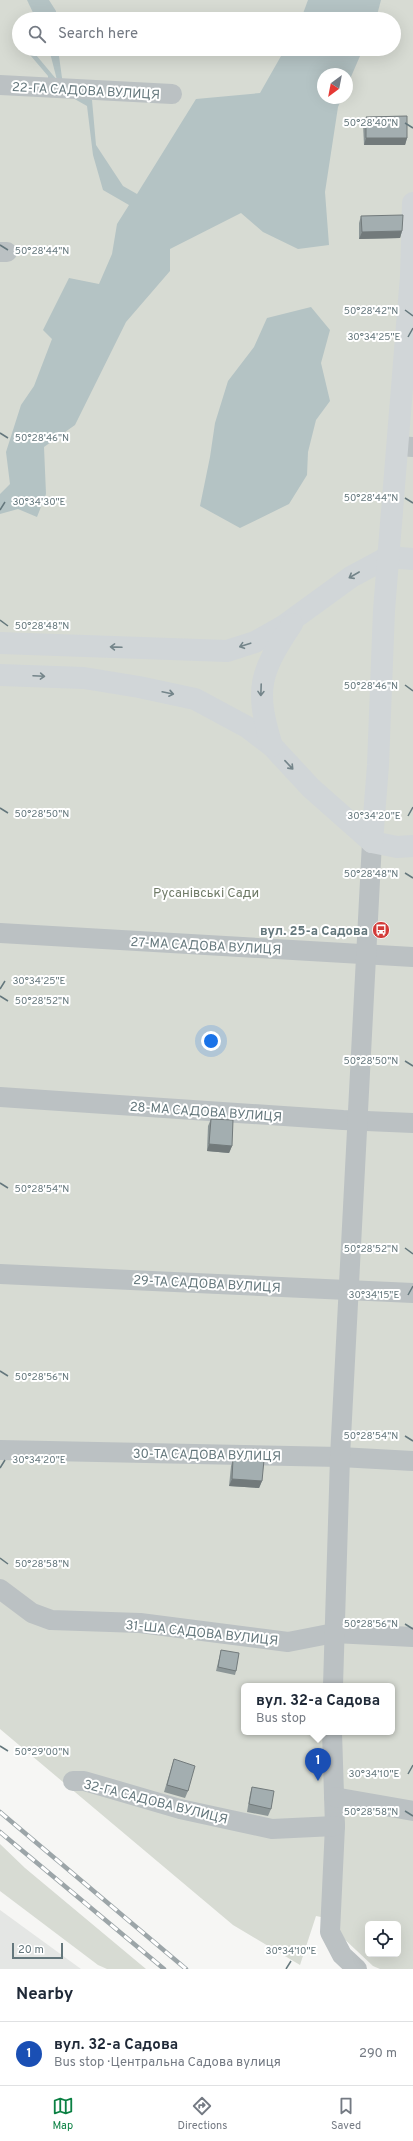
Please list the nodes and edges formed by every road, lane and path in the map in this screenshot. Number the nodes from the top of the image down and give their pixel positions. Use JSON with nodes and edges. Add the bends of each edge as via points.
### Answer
{"nodes":[{"id":1,"x":0,"y":85,"type":"edge"},
{"id":2,"x":172,"y":94,"type":"dead end"},
{"id":3,"x":413,"y":203,"type":"edge"},
{"id":4,"x":412,"y":276,"type":"edge"},
{"id":5,"x":406,"y":447,"type":"edge"},
{"id":6,"x":388,"y":557,"type":"junction"},
{"id":7,"x":413,"y":559,"type":"edge"},
{"id":8,"x":296,"y":618,"type":"junction"},
{"id":9,"x":0,"y":643,"type":"edge"},
{"id":10,"x":0,"y":675,"type":"edge"},
{"id":11,"x":272,"y":746,"type":"junction"},
{"id":12,"x":372,"y":842,"type":"junction"},
{"id":13,"x":413,"y":846,"type":"edge"},
{"id":14,"x":0,"y":933,"type":"edge"},
{"id":15,"x":367,"y":955,"type":"junction"},
{"id":16,"x":413,"y":957,"type":"edge"},
{"id":17,"x":0,"y":1097,"type":"edge"},
{"id":18,"x":358,"y":1121,"type":"junction"},
{"id":19,"x":413,"y":1123,"type":"edge"},
{"id":20,"x":0,"y":1274,"type":"edge"},
{"id":21,"x":348,"y":1290,"type":"junction"},
{"id":22,"x":413,"y":1293,"type":"edge"},
{"id":23,"x":0,"y":1450,"type":"edge"},
{"id":24,"x":340,"y":1457,"type":"junction"},
{"id":25,"x":413,"y":1461,"type":"edge"},
{"id":26,"x":0,"y":1589,"type":"edge"},
{"id":27,"x":334,"y":1633,"type":"junction"},
{"id":28,"x":413,"y":1637,"type":"edge"},
{"id":29,"x":333,"y":1683,"type":"edge"},
{"id":30,"x":332,"y":1735,"type":"edge"},
{"id":31,"x":73,"y":1781,"type":"dead end"},
{"id":32,"x":334,"y":1797,"type":"junction"},
{"id":33,"x":413,"y":1811,"type":"edge"},
{"id":34,"x":335,"y":1826,"type":"junction"},
{"id":35,"x":357,"y":1969,"type":"edge"}],
"edges":[{"from":1,"to":2,"type":"street","name":"22-ГА САДОВА ВУЛИЦЯ"},
{"from":3,"to":4,"type":"main road"},
{"from":4,"to":5,"type":"main road"},
{"from":5,"to":6,"type":"main road"},
{"from":6,"to":7,"type":"main road"},
{"from":6,"to":8,"type":"main road","one_way":true,"via":[[350,577]]},
{"from":6,"to":12,"type":"main road"},
{"from":8,"to":9,"type":"main road","one_way":true,"via":[[255,642],[227,651]]},
{"from":8,"to":11,"type":"main road","one_way":true,"via":[[273,652],[262,683],[263,717]]},
{"from":10,"to":11,"type":"main road","one_way":true,"via":[[84,678],[195,699],[248,727]]},
{"from":11,"to":12,"type":"main road","one_way":true,"via":[[311,788]]},
{"from":12,"to":13,"type":"main road","via":[[397,847]]},
{"from":12,"to":15,"type":"street"},
{"from":14,"to":15,"type":"street","name":"27-МА САДОВА ВУЛИЦЯ"},
{"from":15,"to":16,"type":"street","name":"27-МА САДОВА ВУЛИЦЯ"},
{"from":15,"to":18,"type":"street"},
{"from":17,"to":18,"type":"street","name":"28-МА САДОВА ВУЛИЦЯ"},
{"from":18,"to":19,"type":"street","name":"28-МА САДОВА ВУЛИЦЯ"},
{"from":18,"to":21,"type":"street"},
{"from":20,"to":21,"type":"street","name":"29-ТА САДОВА ВУЛИЦЯ"},
{"from":21,"to":22,"type":"street","name":"29-ТА САДОВА ВУЛИЦЯ"},
{"from":21,"to":24,"type":"street"},
{"from":23,"to":24,"type":"street","name":"30-ТА САДОВА ВУЛИЦЯ"},
{"from":24,"to":25,"type":"street","name":"30-ТА САДОВА ВУЛИЦЯ"},
{"from":24,"to":27,"type":"street"},
{"from":26,"to":27,"type":"street","name":"31-ША САДОВА ВУЛИЦЯ","via":[[32,1613],[51,1620],[140,1623],[288,1642]]},
{"from":27,"to":28,"type":"street","name":"31-ША САДОВА ВУЛИЦЯ"},
{"from":27,"to":29,"type":"street"},
{"from":30,"to":32,"type":"street"},
{"from":31,"to":34,"type":"street","name":"32-ГА САДОВА ВУЛИЦЯ","via":[[84,1781],[180,1809],[272,1829]]},
{"from":32,"to":33,"type":"street"},
{"from":32,"to":34,"type":"street"},
{"from":34,"to":35,"type":"street","via":[[330,1932],[342,1955]]}]}
